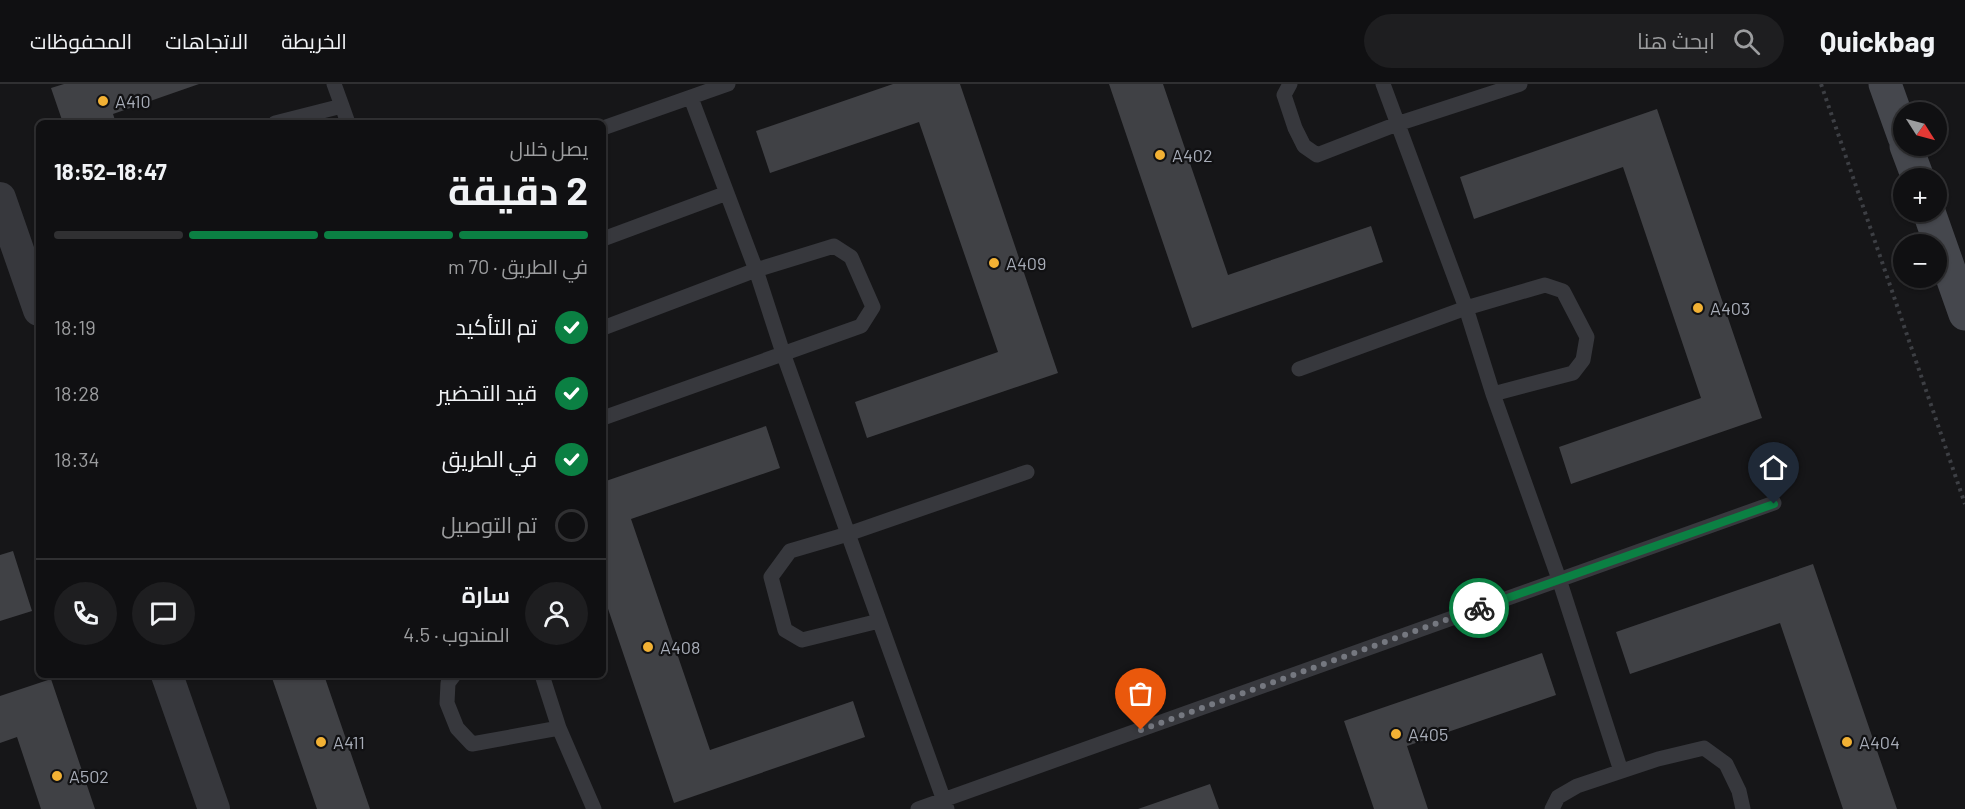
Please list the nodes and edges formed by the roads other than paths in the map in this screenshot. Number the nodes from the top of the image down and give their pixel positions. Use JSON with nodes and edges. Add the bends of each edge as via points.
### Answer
{"nodes":[{"id":1,"x":334,"y":84,"type":"edge"},
{"id":2,"x":728,"y":84,"type":"edge"},
{"id":3,"x":1290,"y":84,"type":"edge"},
{"id":4,"x":1383,"y":84,"type":"edge"},
{"id":5,"x":1520,"y":84,"type":"edge"},
{"id":6,"x":1885,"y":84,"type":"edge"},
{"id":7,"x":691,"y":98,"type":"junction"},
{"id":8,"x":342,"y":106,"type":"junction"},
{"id":9,"x":1893,"y":106,"type":"edge"},
{"id":10,"x":286,"y":120,"type":"edge"},
{"id":11,"x":347,"y":120,"type":"edge"},
{"id":12,"x":1397,"y":124,"type":"junction"},
{"id":13,"x":606,"y":127,"type":"edge"},
{"id":14,"x":727,"y":193,"type":"junction"},
{"id":15,"x":0,"y":198,"type":"edge"},
{"id":16,"x":1933,"y":222,"type":"edge"},
{"id":17,"x":606,"y":238,"type":"edge"},
{"id":18,"x":756,"y":270,"type":"junction"},
{"id":19,"x":36,"y":300,"type":"edge"},
{"id":20,"x":1466,"y":308,"type":"junction"},
{"id":21,"x":1965,"y":314,"type":"edge"},
{"id":22,"x":606,"y":327,"type":"edge"},
{"id":23,"x":783,"y":353,"type":"junction"},
{"id":24,"x":1299,"y":369,"type":"dead end"},
{"id":25,"x":1493,"y":394,"type":"junction"},
{"id":26,"x":606,"y":417,"type":"edge"},
{"id":27,"x":1027,"y":472,"type":"dead end"},
{"id":28,"x":1774,"y":504,"type":"dead end"},
{"id":29,"x":848,"y":534,"type":"junction"},
{"id":30,"x":1559,"y":579,"type":"junction"},
{"id":31,"x":879,"y":621,"type":"junction"},
{"id":32,"x":168,"y":678,"type":"edge"},
{"id":33,"x":452,"y":678,"type":"edge"},
{"id":34,"x":543,"y":678,"type":"edge"},
{"id":35,"x":559,"y":728,"type":"junction"},
{"id":36,"x":1621,"y":771,"type":"junction"},
{"id":37,"x":945,"y":805,"type":"edge"},
{"id":38,"x":214,"y":809,"type":"edge"},
{"id":39,"x":594,"y":809,"type":"edge"},
{"id":40,"x":918,"y":809,"type":"edge"},
{"id":41,"x":1552,"y":809,"type":"edge"},
{"id":42,"x":1743,"y":809,"type":"edge"}],
"edges":[{"from":1,"to":8,"type":"lane"},
{"from":2,"to":7,"type":"lane"},
{"from":3,"to":12,"type":"lane","via":[[1284,96],[1295,128],[1304,146],[1317,154]]},
{"from":4,"to":12,"type":"lane"},
{"from":5,"to":12,"type":"lane"},
{"from":6,"to":9,"type":"street"},
{"from":7,"to":13,"type":"lane"},
{"from":7,"to":14,"type":"lane"},
{"from":8,"to":10,"type":"lane"},
{"from":8,"to":11,"type":"lane"},
{"from":12,"to":20,"type":"lane"},
{"from":14,"to":17,"type":"lane"},
{"from":14,"to":18,"type":"lane"},
{"from":15,"to":19,"type":"street"},
{"from":16,"to":21,"type":"street"},
{"from":18,"to":22,"type":"lane"},
{"from":18,"to":23,"type":"lane"},
{"from":18,"to":23,"type":"lane","via":[[834,246],[852,257],[873,307],[861,326]]},
{"from":20,"to":24,"type":"lane"},
{"from":20,"to":25,"type":"lane"},
{"from":20,"to":25,"type":"lane","via":[[1545,285],[1563,291],[1587,338],[1583,360],[1573,373]]},
{"from":23,"to":26,"type":"lane"},
{"from":23,"to":29,"type":"lane"},
{"from":25,"to":30,"type":"lane"},
{"from":27,"to":29,"type":"lane"},
{"from":28,"to":30,"type":"lane"},
{"from":29,"to":31,"type":"lane"},
{"from":29,"to":31,"type":"lane","via":[[789,551],[771,577],[785,630],[802,640]]},
{"from":30,"to":36,"type":"lane"},
{"from":30,"to":37,"type":"lane"},
{"from":31,"to":37,"type":"lane"},
{"from":32,"to":38,"type":"street"},
{"from":33,"to":35,"type":"lane","via":[[447,703],[457,728],[472,744]]},
{"from":34,"to":35,"type":"lane"},
{"from":35,"to":39,"type":"lane"},
{"from":36,"to":41,"type":"lane","via":[[1577,786],[1558,797]]},
{"from":36,"to":42,"type":"lane","via":[[1704,748],[1726,764],[1740,791]]},
{"from":37,"to":40,"type":"lane"}]}
